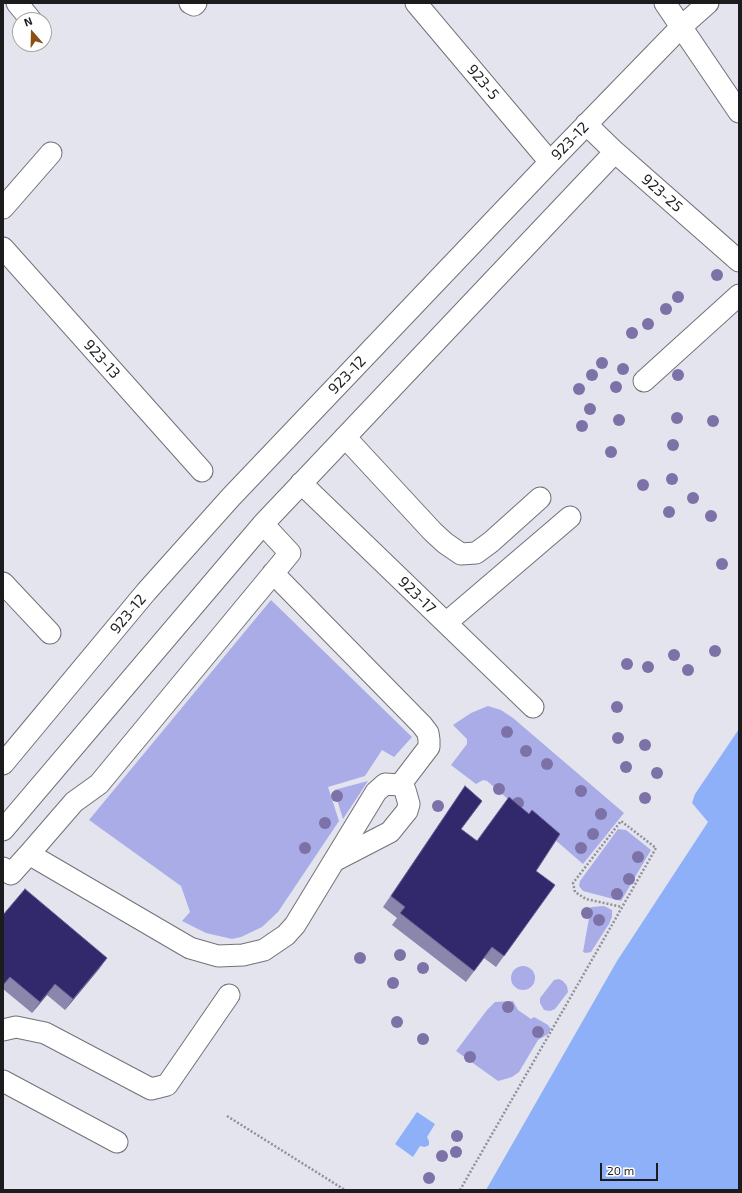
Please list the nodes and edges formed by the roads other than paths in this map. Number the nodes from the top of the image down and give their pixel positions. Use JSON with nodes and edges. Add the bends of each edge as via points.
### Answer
{"nodes":[{"id":1,"x":17,"y":3,"type":"edge"},
{"id":2,"x":416,"y":3,"type":"edge"},
{"id":3,"x":665,"y":3,"type":"edge"},
{"id":4,"x":708,"y":3,"type":"edge"},
{"id":5,"x":24,"y":12,"type":"edge"},
{"id":6,"x":682,"y":27,"type":"junction"},
{"id":7,"x":739,"y":112,"type":"edge"},
{"id":8,"x":586,"y":124,"type":"junction"},
{"id":9,"x":614,"y":152,"type":"junction"},
{"id":10,"x":51,"y":153,"type":"dead end"},
{"id":11,"x":550,"y":162,"type":"junction"},
{"id":12,"x":3,"y":208,"type":"edge"},
{"id":13,"x":3,"y":248,"type":"edge"},
{"id":14,"x":739,"y":261,"type":"edge"},
{"id":15,"x":739,"y":295,"type":"edge"},
{"id":16,"x":644,"y":380,"type":"dead end"},
{"id":17,"x":345,"y":437,"type":"junction"},
{"id":18,"x":202,"y":471,"type":"dead end"},
{"id":19,"x":301,"y":483,"type":"junction"},
{"id":20,"x":540,"y":498,"type":"dead end"},
{"id":21,"x":570,"y":517,"type":"dead end"},
{"id":22,"x":263,"y":524,"type":"junction"},
{"id":23,"x":273,"y":573,"type":"junction"},
{"id":24,"x":3,"y":582,"type":"edge"},
{"id":25,"x":446,"y":623,"type":"junction"},
{"id":26,"x":50,"y":633,"type":"dead end"},
{"id":27,"x":533,"y":707,"type":"dead end"},
{"id":28,"x":3,"y":764,"type":"edge"},
{"id":29,"x":400,"y":785,"type":"junction"},
{"id":30,"x":3,"y":830,"type":"edge"},
{"id":31,"x":29,"y":854,"type":"junction"},
{"id":32,"x":333,"y":862,"type":"junction"},
{"id":33,"x":3,"y":868,"type":"edge"},
{"id":34,"x":229,"y":996,"type":"dead end"},
{"id":35,"x":3,"y":1030,"type":"edge"},
{"id":36,"x":3,"y":1081,"type":"edge"},
{"id":37,"x":117,"y":1142,"type":"dead end"}],
"edges":[{"from":1,"to":5,"type":"street"},
{"from":2,"to":11,"type":"street","name":"923-5"},
{"from":3,"to":6,"type":"street"},
{"from":4,"to":6,"type":"street","name":"923-12"},
{"from":6,"to":7,"type":"street"},
{"from":6,"to":8,"type":"street","name":"923-12"},
{"from":8,"to":9,"type":"street","name":"923-25"},
{"from":8,"to":11,"type":"street","name":"923-12"},
{"from":9,"to":14,"type":"street","name":"923-25"},
{"from":9,"to":17,"type":"street"},
{"from":10,"to":12,"type":"street"},
{"from":11,"to":28,"type":"street","name":"923-12","via":[[231,497],[146,592]]},
{"from":13,"to":18,"type":"street","name":"923-13"},
{"from":15,"to":16,"type":"street"},
{"from":17,"to":19,"type":"street"},
{"from":17,"to":20,"type":"street","via":[[433,532],[461,554],[476,553]]},
{"from":19,"to":22,"type":"street"},
{"from":19,"to":25,"type":"street","name":"923-17"},
{"from":21,"to":25,"type":"street"},
{"from":22,"to":23,"type":"street","via":[[290,553]]},
{"from":22,"to":30,"type":"street"},
{"from":23,"to":29,"type":"street","via":[[428,733],[429,747]]},
{"from":23,"to":31,"type":"street","via":[[99,784],[74,802]]},
{"from":24,"to":26,"type":"street"},
{"from":25,"to":27,"type":"street","name":"923-17"},
{"from":29,"to":32,"type":"street","via":[[385,784],[376,792]]},
{"from":29,"to":32,"type":"street","via":[[405,790],[409,804],[407,811],[390,832]]},
{"from":31,"to":32,"type":"street","via":[[190,948],[218,956],[243,955],[264,950],[286,935],[295,925]]},
{"from":31,"to":33,"type":"street","via":[[11,874]]},
{"from":34,"to":35,"type":"street","via":[[167,1085],[151,1089],[45,1033],[16,1027]]},
{"from":36,"to":37,"type":"street"}]}
